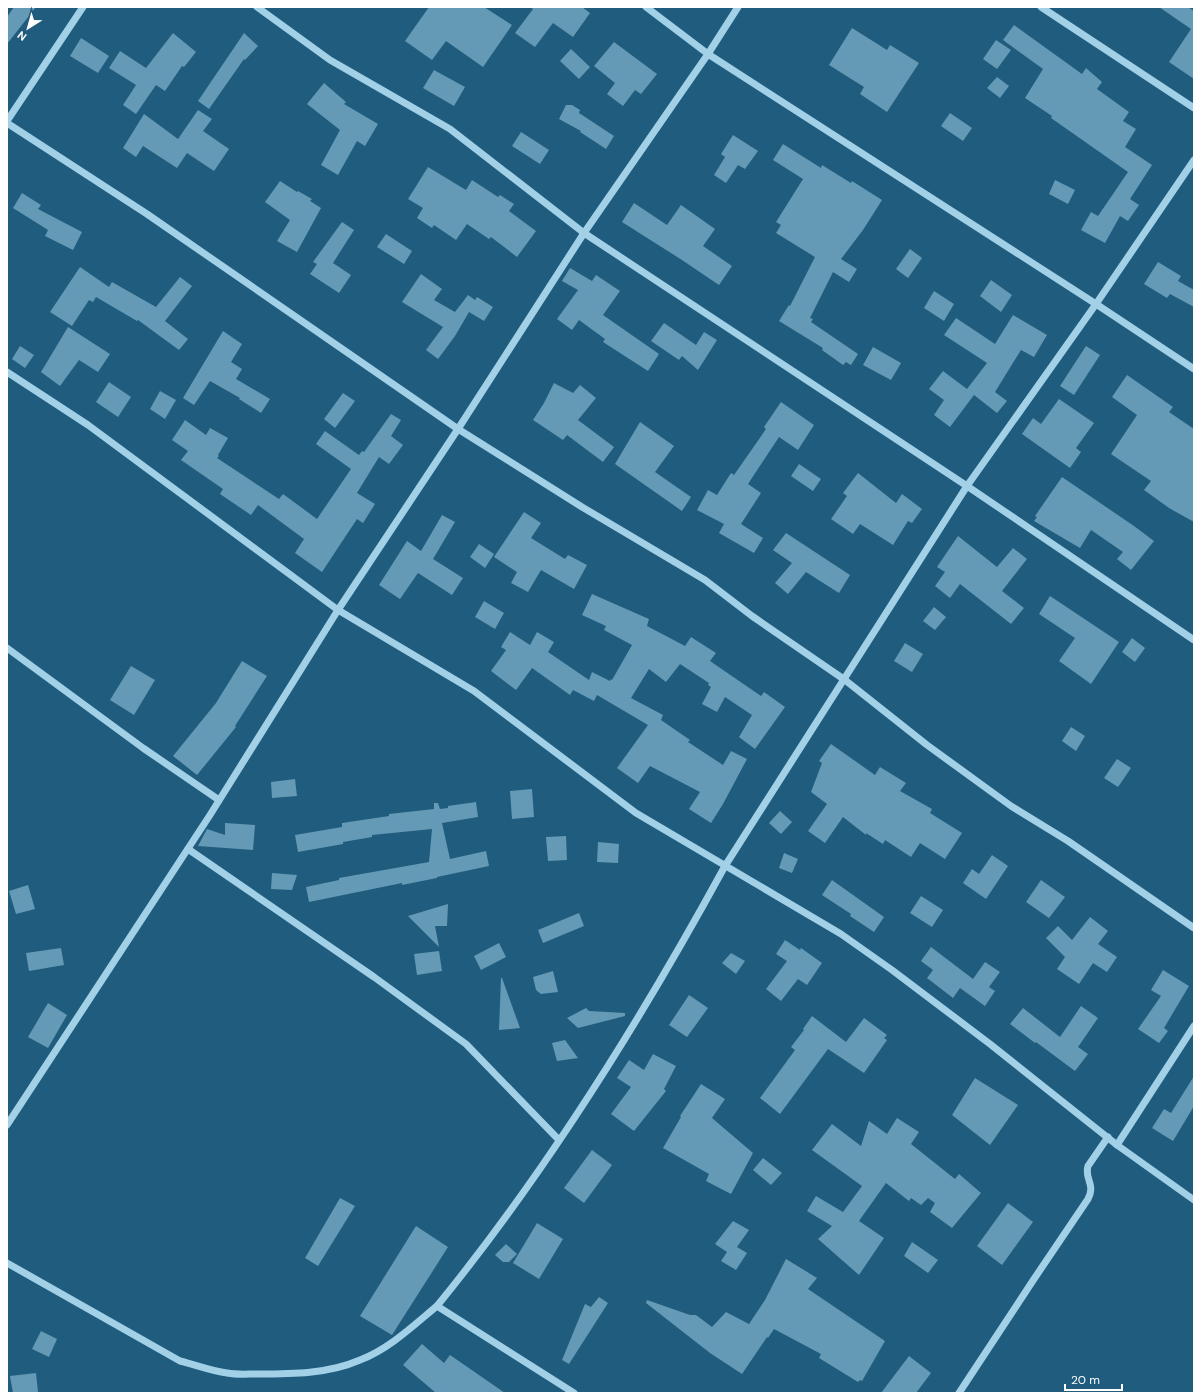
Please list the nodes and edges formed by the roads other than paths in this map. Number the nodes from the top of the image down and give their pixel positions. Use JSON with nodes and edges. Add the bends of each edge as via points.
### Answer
{"nodes":[{"id":1,"x":82,"y":7,"type":"edge"},
{"id":2,"x":257,"y":7,"type":"edge"},
{"id":3,"x":646,"y":7,"type":"edge"},
{"id":4,"x":738,"y":7,"type":"edge"},
{"id":5,"x":1040,"y":7,"type":"edge"},
{"id":6,"x":708,"y":54,"type":"junction"},
{"id":7,"x":1194,"y":108,"type":"edge"},
{"id":8,"x":7,"y":122,"type":"edge"},
{"id":9,"x":1194,"y":160,"type":"edge"},
{"id":10,"x":584,"y":233,"type":"junction"},
{"id":11,"x":1096,"y":304,"type":"junction"},
{"id":12,"x":1194,"y":369,"type":"edge"},
{"id":13,"x":7,"y":372,"type":"edge"},
{"id":14,"x":458,"y":428,"type":"junction"},
{"id":15,"x":968,"y":486,"type":"junction"},
{"id":16,"x":338,"y":610,"type":"junction"},
{"id":17,"x":1194,"y":640,"type":"edge"},
{"id":18,"x":7,"y":648,"type":"edge"},
{"id":19,"x":845,"y":680,"type":"junction"},
{"id":20,"x":219,"y":800,"type":"junction"},
{"id":21,"x":188,"y":849,"type":"junction"},
{"id":22,"x":725,"y":866,"type":"junction"},
{"id":23,"x":1194,"y":928,"type":"edge"},
{"id":24,"x":1194,"y":1026,"type":"edge"},
{"id":25,"x":7,"y":1125,"type":"edge"},
{"id":26,"x":1108,"y":1137,"type":"junction"},
{"id":27,"x":559,"y":1140,"type":"junction"},
{"id":28,"x":1118,"y":1145,"type":"junction"},
{"id":29,"x":1194,"y":1200,"type":"edge"},
{"id":30,"x":7,"y":1263,"type":"edge"},
{"id":31,"x":437,"y":1306,"type":"junction"},
{"id":32,"x":574,"y":1393,"type":"edge"},
{"id":33,"x":959,"y":1393,"type":"edge"}],
"edges":[{"from":1,"to":8,"type":"street"},
{"from":2,"to":10,"type":"street","via":[[330,60],[450,129]]},
{"from":3,"to":6,"type":"street"},
{"from":4,"to":6,"type":"street"},
{"from":5,"to":7,"type":"street"},
{"from":6,"to":10,"type":"street"},
{"from":6,"to":11,"type":"street"},
{"from":8,"to":14,"type":"street","via":[[147,214]]},
{"from":9,"to":11,"type":"street"},
{"from":10,"to":14,"type":"street"},
{"from":10,"to":15,"type":"street"},
{"from":11,"to":12,"type":"street"},
{"from":11,"to":15,"type":"street"},
{"from":13,"to":16,"type":"street","via":[[88,425]]},
{"from":14,"to":16,"type":"street"},
{"from":14,"to":19,"type":"street","via":[[582,507],[705,580]]},
{"from":15,"to":17,"type":"street"},
{"from":15,"to":19,"type":"street"},
{"from":16,"to":20,"type":"street"},
{"from":16,"to":22,"type":"street","via":[[474,691],[636,813]]},
{"from":18,"to":20,"type":"street","via":[[143,748]]},
{"from":19,"to":22,"type":"street"},
{"from":19,"to":23,"type":"street","via":[[927,746]]},
{"from":20,"to":21,"type":"street"},
{"from":21,"to":25,"type":"street"},
{"from":21,"to":27,"type":"street","via":[[374,977],[466,1044]]},
{"from":22,"to":26,"type":"street","via":[[841,934],[892,970]]},
{"from":22,"to":27,"type":"street","via":[[614,1056]]},
{"from":24,"to":28,"type":"street"},
{"from":26,"to":28,"type":"street"},
{"from":26,"to":33,"type":"street","via":[[1088,1166],[1092,1188],[1088,1199]]},
{"from":27,"to":31,"type":"street","via":[[476,1258]]},
{"from":28,"to":29,"type":"street"},
{"from":30,"to":31,"type":"street","via":[[180,1361],[229,1374],[291,1374],[340,1368],[376,1353]]},
{"from":31,"to":32,"type":"street"}]}
